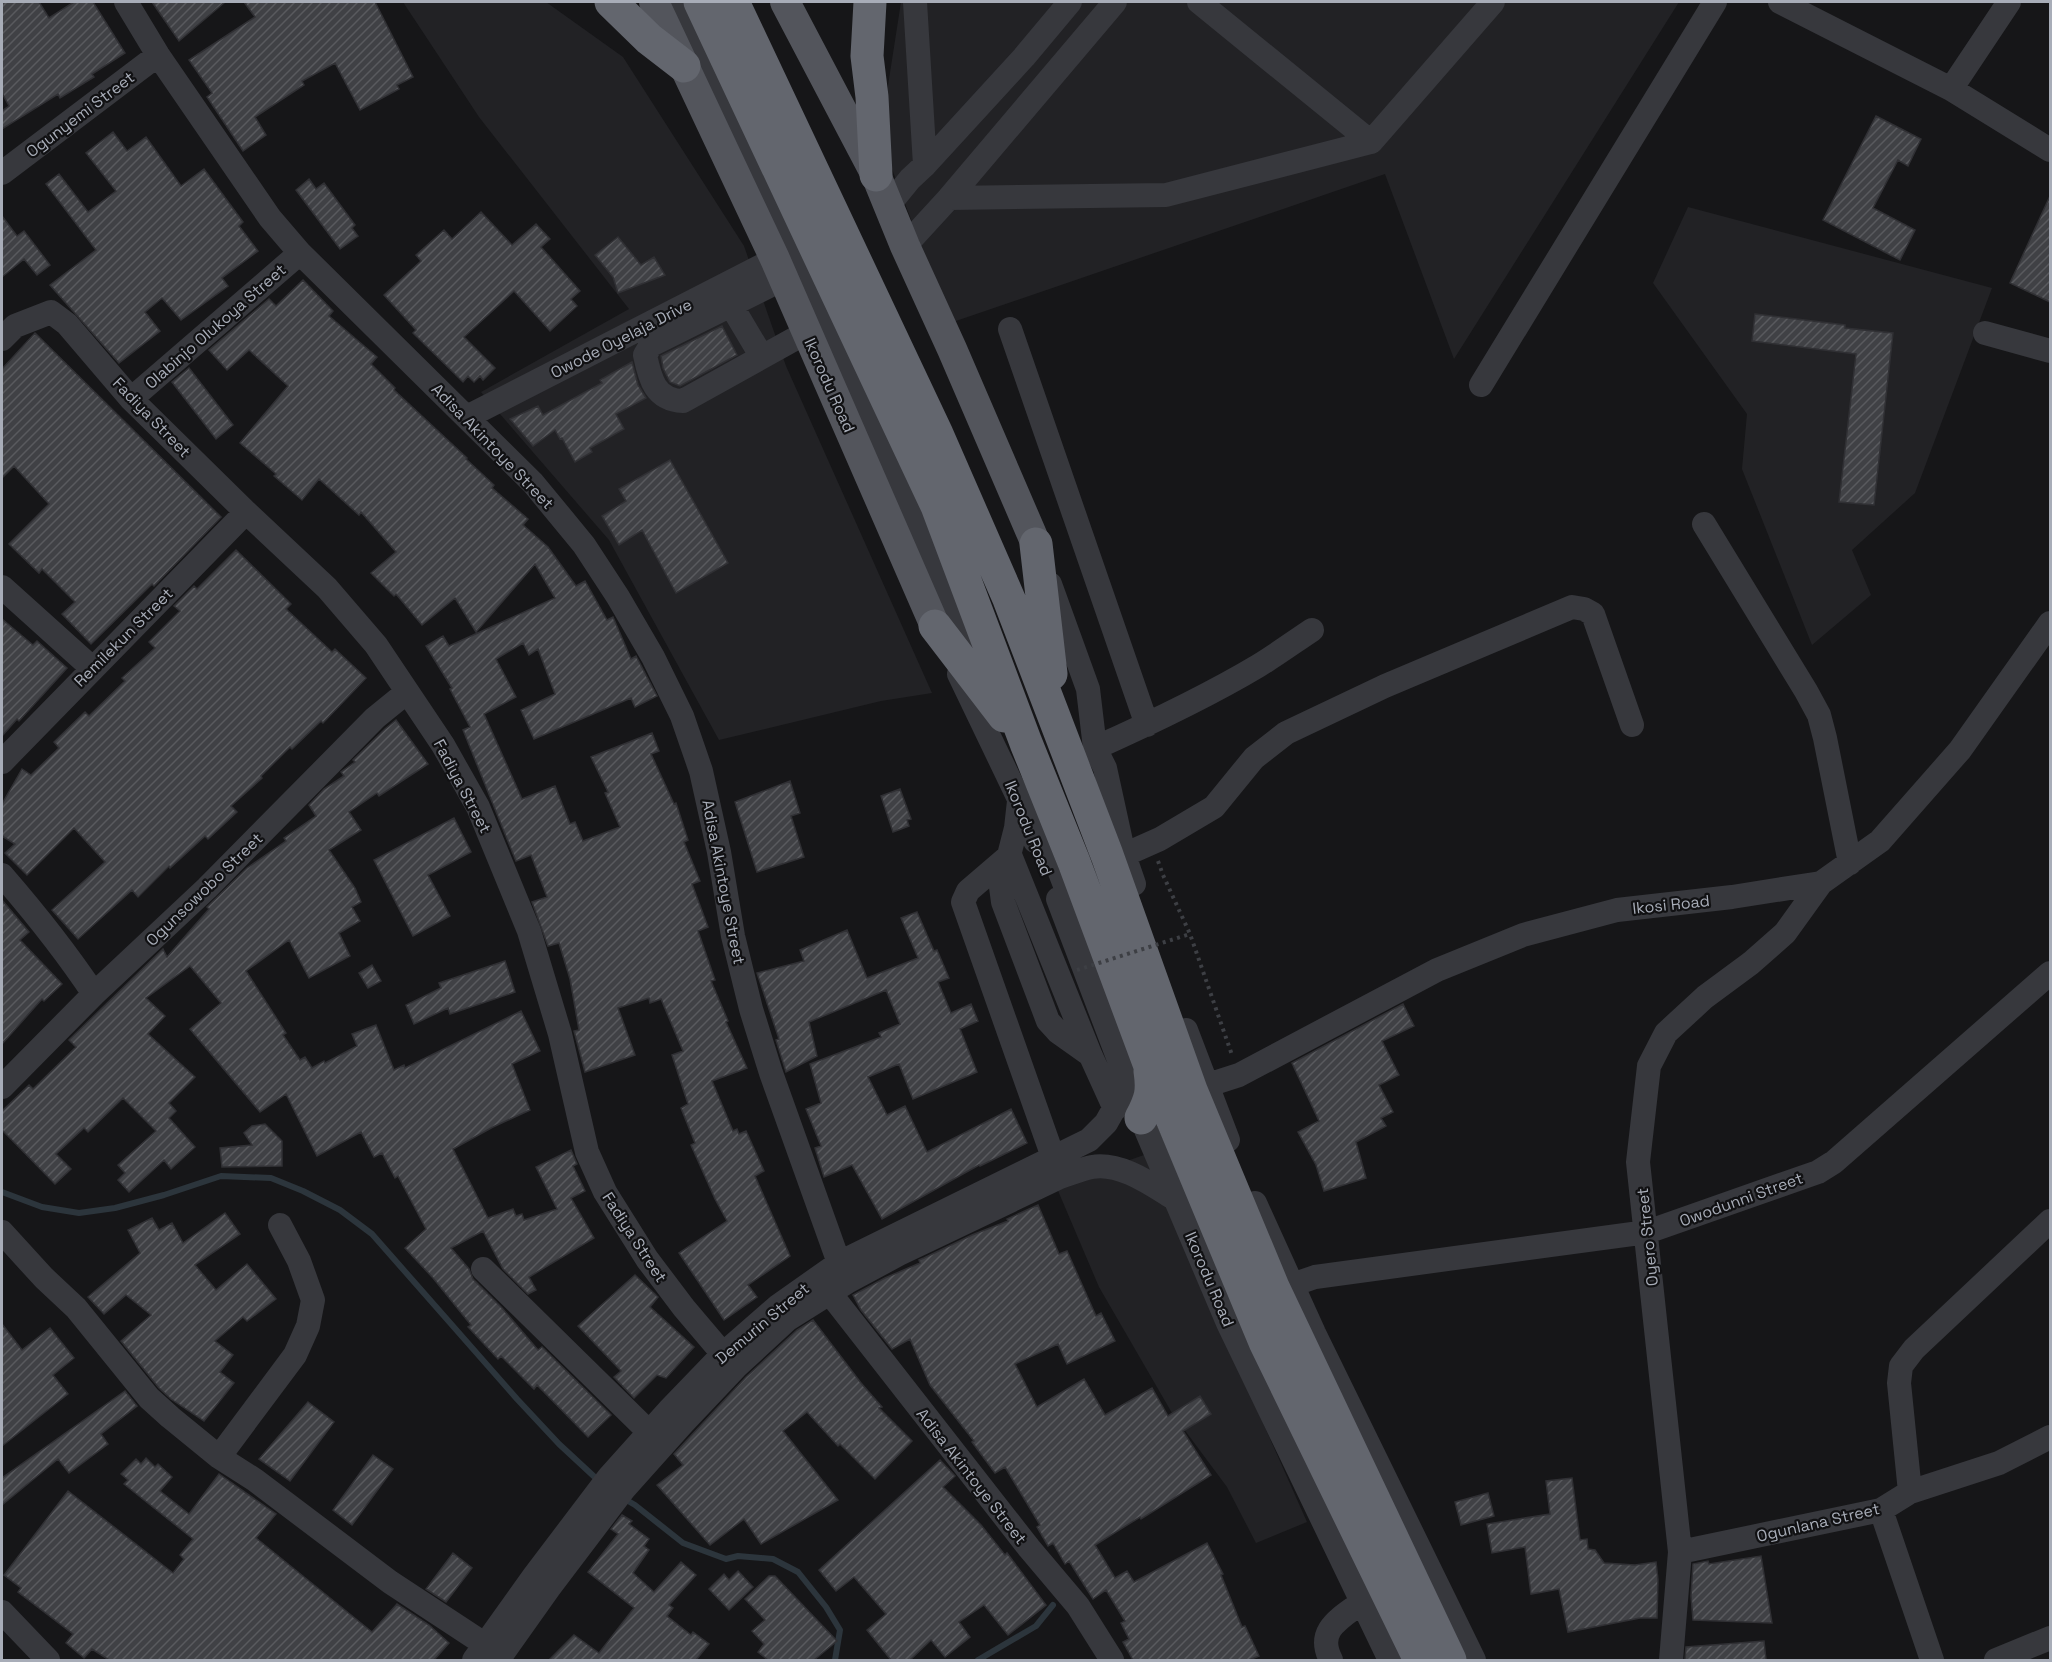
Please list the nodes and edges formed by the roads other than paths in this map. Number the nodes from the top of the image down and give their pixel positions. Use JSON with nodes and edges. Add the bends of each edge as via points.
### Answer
{"nodes":[{"id":1,"x":126,"y":2,"type":"edge"},
{"id":2,"x":610,"y":2,"type":"edge"},
{"id":3,"x":654,"y":2,"type":"edge"},
{"id":4,"x":677,"y":2,"type":"edge"},
{"id":5,"x":700,"y":2,"type":"edge"},
{"id":6,"x":733,"y":2,"type":"edge"},
{"id":7,"x":746,"y":2,"type":"edge"},
{"id":8,"x":785,"y":2,"type":"edge"},
{"id":9,"x":870,"y":2,"type":"edge"},
{"id":10,"x":915,"y":2,"type":"edge"},
{"id":11,"x":1070,"y":2,"type":"edge"},
{"id":12,"x":1115,"y":2,"type":"edge"},
{"id":13,"x":1199,"y":2,"type":"edge"},
{"id":14,"x":1493,"y":2,"type":"edge"},
{"id":15,"x":1715,"y":2,"type":"edge"},
{"id":16,"x":1780,"y":2,"type":"edge"},
{"id":17,"x":2009,"y":2,"type":"edge"},
{"id":18,"x":159,"y":55,"type":"junction"},
{"id":19,"x":684,"y":66,"type":"junction"},
{"id":20,"x":1951,"y":89,"type":"junction"},
{"id":21,"x":1371,"y":142,"type":"junction"},
{"id":22,"x":2050,"y":150,"type":"edge"},
{"id":23,"x":925,"y":165,"type":"junction"},
{"id":24,"x":2,"y":173,"type":"edge"},
{"id":25,"x":876,"y":175,"type":"junction"},
{"id":26,"x":949,"y":198,"type":"junction"},
{"id":27,"x":888,"y":206,"type":"junction"},
{"id":28,"x":905,"y":246,"type":"junction"},
{"id":29,"x":300,"y":254,"type":"junction"},
{"id":30,"x":779,"y":269,"type":"junction"},
{"id":31,"x":731,"y":305,"type":"junction"},
{"id":32,"x":1010,"y":329,"type":"dead end"},
{"id":33,"x":807,"y":332,"type":"junction"},
{"id":34,"x":1985,"y":333,"type":"dead end"},
{"id":35,"x":2,"y":339,"type":"edge"},
{"id":36,"x":2050,"y":351,"type":"edge"},
{"id":37,"x":762,"y":357,"type":"junction"},
{"id":38,"x":1481,"y":385,"type":"dead end"},
{"id":39,"x":131,"y":399,"type":"junction"},
{"id":40,"x":467,"y":417,"type":"junction"},
{"id":41,"x":246,"y":512,"type":"junction"},
{"id":42,"x":1704,"y":524,"type":"dead end"},
{"id":43,"x":1036,"y":544,"type":"junction"},
{"id":44,"x":2,"y":586,"type":"edge"},
{"id":45,"x":935,"y":626,"type":"junction"},
{"id":46,"x":1312,"y":630,"type":"dead end"},
{"id":47,"x":2048,"y":634,"type":"edge"},
{"id":48,"x":92,"y":668,"type":"junction"},
{"id":49,"x":407,"y":692,"type":"junction"},
{"id":50,"x":993,"y":700,"type":"junction"},
{"id":51,"x":1056,"y":721,"type":"junction"},
{"id":52,"x":1632,"y":724,"type":"dead end"},
{"id":53,"x":1147,"y":725,"type":"junction"},
{"id":54,"x":1026,"y":743,"type":"junction"},
{"id":55,"x":1095,"y":748,"type":"junction"},
{"id":56,"x":2,"y":762,"type":"edge"},
{"id":57,"x":1019,"y":799,"type":"junction"},
{"id":58,"x":1016,"y":828,"type":"junction"},
{"id":59,"x":1010,"y":855,"type":"junction"},
{"id":60,"x":1124,"y":855,"type":"junction"},
{"id":61,"x":1850,"y":863,"type":"junction"},
{"id":62,"x":2,"y":875,"type":"edge"},
{"id":63,"x":1821,"y":883,"type":"junction"},
{"id":64,"x":2050,"y":973,"type":"edge"},
{"id":65,"x":94,"y":994,"type":"junction"},
{"id":66,"x":1127,"y":1083,"type":"junction"},
{"id":67,"x":1208,"y":1085,"type":"junction"},
{"id":68,"x":2,"y":1087,"type":"edge"},
{"id":69,"x":1057,"y":1168,"type":"junction"},
{"id":70,"x":1175,"y":1199,"type":"junction"},
{"id":71,"x":2050,"y":1221,"type":"edge"},
{"id":72,"x":279,"y":1225,"type":"dead end"},
{"id":73,"x":2,"y":1232,"type":"edge"},
{"id":74,"x":1647,"y":1232,"type":"junction"},
{"id":75,"x":839,"y":1263,"type":"junction"},
{"id":76,"x":483,"y":1269,"type":"dead end"},
{"id":77,"x":1292,"y":1285,"type":"junction"},
{"id":78,"x":829,"y":1292,"type":"junction"},
{"id":79,"x":723,"y":1354,"type":"junction"},
{"id":80,"x":649,"y":1432,"type":"junction"},
{"id":81,"x":2050,"y":1437,"type":"edge"},
{"id":82,"x":219,"y":1457,"type":"junction"},
{"id":83,"x":617,"y":1483,"type":"junction"},
{"id":84,"x":1910,"y":1492,"type":"junction"},
{"id":85,"x":1881,"y":1510,"type":"junction"},
{"id":86,"x":1680,"y":1552,"type":"junction"},
{"id":87,"x":1362,"y":1602,"type":"junction"},
{"id":88,"x":2,"y":1612,"type":"edge"},
{"id":89,"x":2050,"y":1638,"type":"edge"},
{"id":90,"x":490,"y":1655,"type":"edge"},
{"id":91,"x":2010,"y":1658,"type":"edge"},
{"id":92,"x":48,"y":1660,"type":"edge"},
{"id":93,"x":1112,"y":1660,"type":"edge"},
{"id":94,"x":1331,"y":1660,"type":"edge"},
{"id":95,"x":1390,"y":1660,"type":"edge"},
{"id":96,"x":1402,"y":1660,"type":"edge"},
{"id":97,"x":1420,"y":1660,"type":"edge"},
{"id":98,"x":1450,"y":1660,"type":"edge"},
{"id":99,"x":1474,"y":1660,"type":"edge"},
{"id":100,"x":1671,"y":1660,"type":"edge"},
{"id":101,"x":1932,"y":1660,"type":"edge"}],
"edges":[{"from":1,"to":18,"type":"street","name":"Adisa Akintoye Street"},
{"from":2,"to":19,"type":"highway"},
{"from":3,"to":19,"type":"main road","name":"Ikorodu Road"},
{"from":4,"to":50,"type":"street","via":[[951,599]]},
{"from":5,"to":54,"type":"highway","name":"Ikorodu Road","via":[[937,506]]},
{"from":6,"to":51,"type":"highway","via":[[937,434],[1009,599]]},
{"from":7,"to":51,"type":"street","via":[[1012,585]]},
{"from":8,"to":25,"type":"main road"},
{"from":9,"to":25,"type":"highway","via":[[867,56]]},
{"from":10,"to":23,"type":"street"},
{"from":11,"to":23,"type":"street"},
{"from":12,"to":26,"type":"street"},
{"from":13,"to":21,"type":"street"},
{"from":14,"to":21,"type":"street"},
{"from":15,"to":38,"type":"street"},
{"from":16,"to":20,"type":"street"},
{"from":17,"to":20,"type":"street"},
{"from":18,"to":24,"type":"street","name":"Ogunyemi Street"},
{"from":18,"to":29,"type":"street","name":"Adisa Akintoye Street","via":[[270,218]]},
{"from":19,"to":30,"type":"main road","name":"Ikorodu Road"},
{"from":20,"to":22,"type":"street"},
{"from":21,"to":26,"type":"street","via":[[1166,195]]},
{"from":23,"to":27,"type":"street"},
{"from":25,"to":27,"type":"main road"},
{"from":26,"to":28,"type":"street"},
{"from":27,"to":28,"type":"main road"},
{"from":28,"to":43,"type":"main road"},
{"from":29,"to":39,"type":"street","name":"Olabinjo Olukoya Street"},
{"from":29,"to":40,"type":"street","name":"Adisa Akintoye Street"},
{"from":30,"to":31,"type":"street"},
{"from":30,"to":33,"type":"main road","name":"Ikorodu Road"},
{"from":30,"to":40,"type":"street","name":"Owode Oyelaja Drive"},
{"from":31,"to":37,"type":"street"},
{"from":31,"to":37,"type":"street","via":[[651,345],[645,355],[659,394],[683,401]]},
{"from":32,"to":53,"type":"street"},
{"from":33,"to":37,"type":"street"},
{"from":33,"to":45,"type":"main road","name":"Ikorodu Road"},
{"from":34,"to":36,"type":"street"},
{"from":35,"to":39,"type":"street","name":"Fadiya Street","via":[[15,326],[51,312],[68,324]]},
{"from":39,"to":41,"type":"street","name":"Fadiya Street"},
{"from":40,"to":75,"type":"street","name":"Adisa Akintoye Street","via":[[533,483],[584,545],[653,657],[682,716],[701,771],[751,1009]]},
{"from":41,"to":48,"type":"street","name":"Remilekun Street"},
{"from":41,"to":49,"type":"street","name":"Fadiya Street","via":[[327,588],[376,645]]},
{"from":42,"to":61,"type":"street","via":[[1819,715]]},
{"from":43,"to":51,"type":"highway"},
{"from":43,"to":55,"type":"street","via":[[1088,689]]},
{"from":44,"to":48,"type":"street"},
{"from":45,"to":50,"type":"highway"},
{"from":45,"to":57,"type":"street","name":"Ikorodu Road"},
{"from":46,"to":53,"type":"street","via":[[1260,665]]},
{"from":47,"to":61,"type":"street","name":"Ikosi Road","via":[[1960,750],[1880,841]]},
{"from":48,"to":56,"type":"street","name":"Remilekun Street"},
{"from":49,"to":65,"type":"street","name":"Ogunsowobo Street","via":[[375,718],[207,888]]},
{"from":49,"to":79,"type":"street","name":"Fadiya Street","via":[[478,807],[529,931],[560,1034],[587,1152],[605,1192],[647,1259]]},
{"from":50,"to":54,"type":"highway"},
{"from":50,"to":66,"type":"street"},
{"from":51,"to":98,"type":"highway","via":[[1195,1101],[1273,1287]]},
{"from":52,"to":60,"type":"street","via":[[1593,614],[1572,608],[1385,686],[1286,733],[1254,758],[1214,807]]},
{"from":53,"to":55,"type":"street"},
{"from":54,"to":66,"type":"highway","name":"Ikorodu Road","via":[[1074,862]]},
{"from":55,"to":60,"type":"street","via":[[1105,768]]},
{"from":57,"to":58,"type":"street"},
{"from":57,"to":66,"type":"street","name":"Ikorodu Road"},
{"from":58,"to":59,"type":"street"},
{"from":58,"to":66,"type":"street"},
{"from":59,"to":66,"type":"street","via":[[1001,887],[1003,902],[1048,1021]]},
{"from":59,"to":69,"type":"street","via":[[968,891],[963,902]]},
{"from":60,"to":67,"type":"street"},
{"from":61,"to":63,"type":"street","name":"Ikosi Road"},
{"from":62,"to":65,"type":"street"},
{"from":63,"to":67,"type":"street","name":"Ikosi Road","via":[[1617,910],[1524,935],[1437,970],[1239,1074]]},
{"from":63,"to":74,"type":"street","name":"Oyero Street","via":[[1785,933],[1666,1033],[1649,1066],[1638,1162]]},
{"from":64,"to":74,"type":"street","name":"Owodunni Street","via":[[1834,1162],[1818,1172]]},
{"from":65,"to":68,"type":"street","name":"Ogunsowobo Street"},
{"from":66,"to":69,"type":"street","name":"Demurin Street","via":[[1106,1123]]},
{"from":66,"to":70,"type":"street","name":"Ikorodu Road"},
{"from":66,"to":96,"type":"street"},
{"from":66,"to":97,"type":"highway","name":"Ikorodu Road","via":[[1265,1342]]},
{"from":67,"to":77,"type":"street","via":[[1238,1167]]},
{"from":69,"to":70,"type":"street","name":"Demurin Street","via":[[1118,1169]]},
{"from":69,"to":75,"type":"street","name":"Demurin Street"},
{"from":69,"to":78,"type":"street","name":"Demurin Street"},
{"from":70,"to":87,"type":"street","name":"Ikorodu Road","via":[[1228,1323]]},
{"from":71,"to":84,"type":"street","via":[[1914,1349],[1901,1366],[1899,1383]]},
{"from":72,"to":82,"type":"street","via":[[299,1261],[313,1300],[308,1326],[295,1355]]},
{"from":73,"to":82,"type":"street","via":[[76,1308],[149,1398]]},
{"from":74,"to":77,"type":"street","name":"Owodunni Street","via":[[1315,1277]]},
{"from":74,"to":86,"type":"street","name":"Oyero Street"},
{"from":75,"to":79,"type":"street","name":"Demurin Street","via":[[778,1306]]},
{"from":76,"to":80,"type":"street"},
{"from":77,"to":99,"type":"street"},
{"from":78,"to":83,"type":"street","name":"Demurin Street","via":[[788,1319]]},
{"from":78,"to":93,"type":"street","name":"Adisa Akintoye Street","via":[[1078,1606]]},
{"from":79,"to":80,"type":"street","name":"Demurin Street"},
{"from":80,"to":83,"type":"street","name":"Demurin Street"},
{"from":81,"to":84,"type":"street","name":"Ogunlana Street","via":[[1999,1463]]},
{"from":82,"to":90,"type":"street","via":[[255,1479]]},
{"from":83,"to":90,"type":"street","name":"Demurin Street","via":[[592,1516],[549,1588]]},
{"from":84,"to":85,"type":"street","name":"Ogunlana Street"},
{"from":85,"to":86,"type":"street","name":"Ogunlana Street"},
{"from":85,"to":101,"type":"street"},
{"from":86,"to":100,"type":"street","name":"Oyero Street"},
{"from":87,"to":94,"type":"street","via":[[1329,1630],[1327,1654]]},
{"from":87,"to":95,"type":"street","name":"Ikorodu Road"},
{"from":88,"to":92,"type":"street"},
{"from":89,"to":91,"type":"street"}]}
